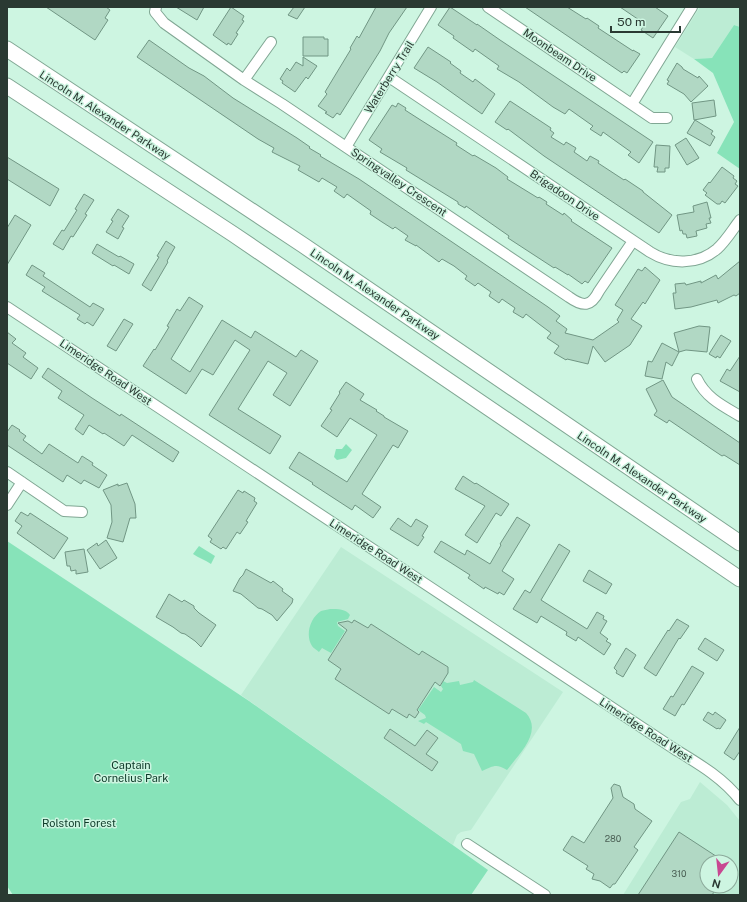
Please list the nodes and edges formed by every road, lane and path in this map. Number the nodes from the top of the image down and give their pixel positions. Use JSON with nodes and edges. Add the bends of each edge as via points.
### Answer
{"nodes":[{"id":1,"x":156,"y":7,"type":"edge"},
{"id":2,"x":431,"y":7,"type":"edge"},
{"id":3,"x":488,"y":7,"type":"edge"},
{"id":4,"x":691,"y":7,"type":"edge"},
{"id":5,"x":271,"y":42,"type":"dead end"},
{"id":6,"x":7,"y":49,"type":"edge"},
{"id":7,"x":389,"y":77,"type":"junction"},
{"id":8,"x":244,"y":80,"type":"junction"},
{"id":9,"x":7,"y":86,"type":"edge"},
{"id":10,"x":632,"y":104,"type":"junction"},
{"id":11,"x":667,"y":118,"type":"dead end"},
{"id":12,"x":346,"y":147,"type":"junction"},
{"id":13,"x":740,"y":220,"type":"edge"},
{"id":14,"x":633,"y":241,"type":"junction"},
{"id":15,"x":7,"y":307,"type":"edge"},
{"id":16,"x":697,"y":379,"type":"dead end"},
{"id":17,"x":740,"y":416,"type":"edge"},
{"id":18,"x":7,"y":472,"type":"edge"},
{"id":19,"x":22,"y":482,"type":"junction"},
{"id":20,"x":7,"y":505,"type":"edge"},
{"id":21,"x":82,"y":512,"type":"dead end"},
{"id":22,"x":740,"y":544,"type":"edge"},
{"id":23,"x":740,"y":579,"type":"edge"},
{"id":24,"x":740,"y":800,"type":"edge"},
{"id":25,"x":467,"y":844,"type":"dead end"},
{"id":26,"x":545,"y":895,"type":"edge"}],
"edges":[{"from":1,"to":8,"type":"street","name":"Springvalley Crescent","via":[[155,12],[164,23]]},
{"from":2,"to":7,"type":"street","name":"Waterberry Trail"},
{"from":3,"to":10,"type":"street","name":"Moonbeam Drive"},
{"from":4,"to":10,"type":"street"},
{"from":5,"to":8,"type":"street"},
{"from":6,"to":22,"type":"highway","name":"Lincoln M. Alexander Parkway","via":[[303,245]]},
{"from":7,"to":12,"type":"street","name":"Waterberry Trail"},
{"from":7,"to":14,"type":"street","name":"Brigadoon Drive"},
{"from":8,"to":12,"type":"street","name":"Springvalley Crescent"},
{"from":9,"to":23,"type":"highway","via":[[233,234]]},
{"from":10,"to":11,"type":"street","name":"Moonbeam Drive","via":[[652,118]]},
{"from":12,"to":14,"type":"street","name":"Springvalley Crescent","via":[[575,302],[583,304],[596,298]]},
{"from":13,"to":14,"type":"street","name":"Brigadoon Drive","via":[[716,249],[692,260],[678,262],[665,259]]},
{"from":15,"to":24,"type":"street","name":"Limeridge Road West","via":[[704,768],[723,782]]},
{"from":16,"to":17,"type":"street","via":[[709,396]]},
{"from":18,"to":19,"type":"street"},
{"from":19,"to":20,"type":"street"},
{"from":19,"to":21,"type":"street","via":[[64,511]]},
{"from":25,"to":26,"type":"street"}]}
